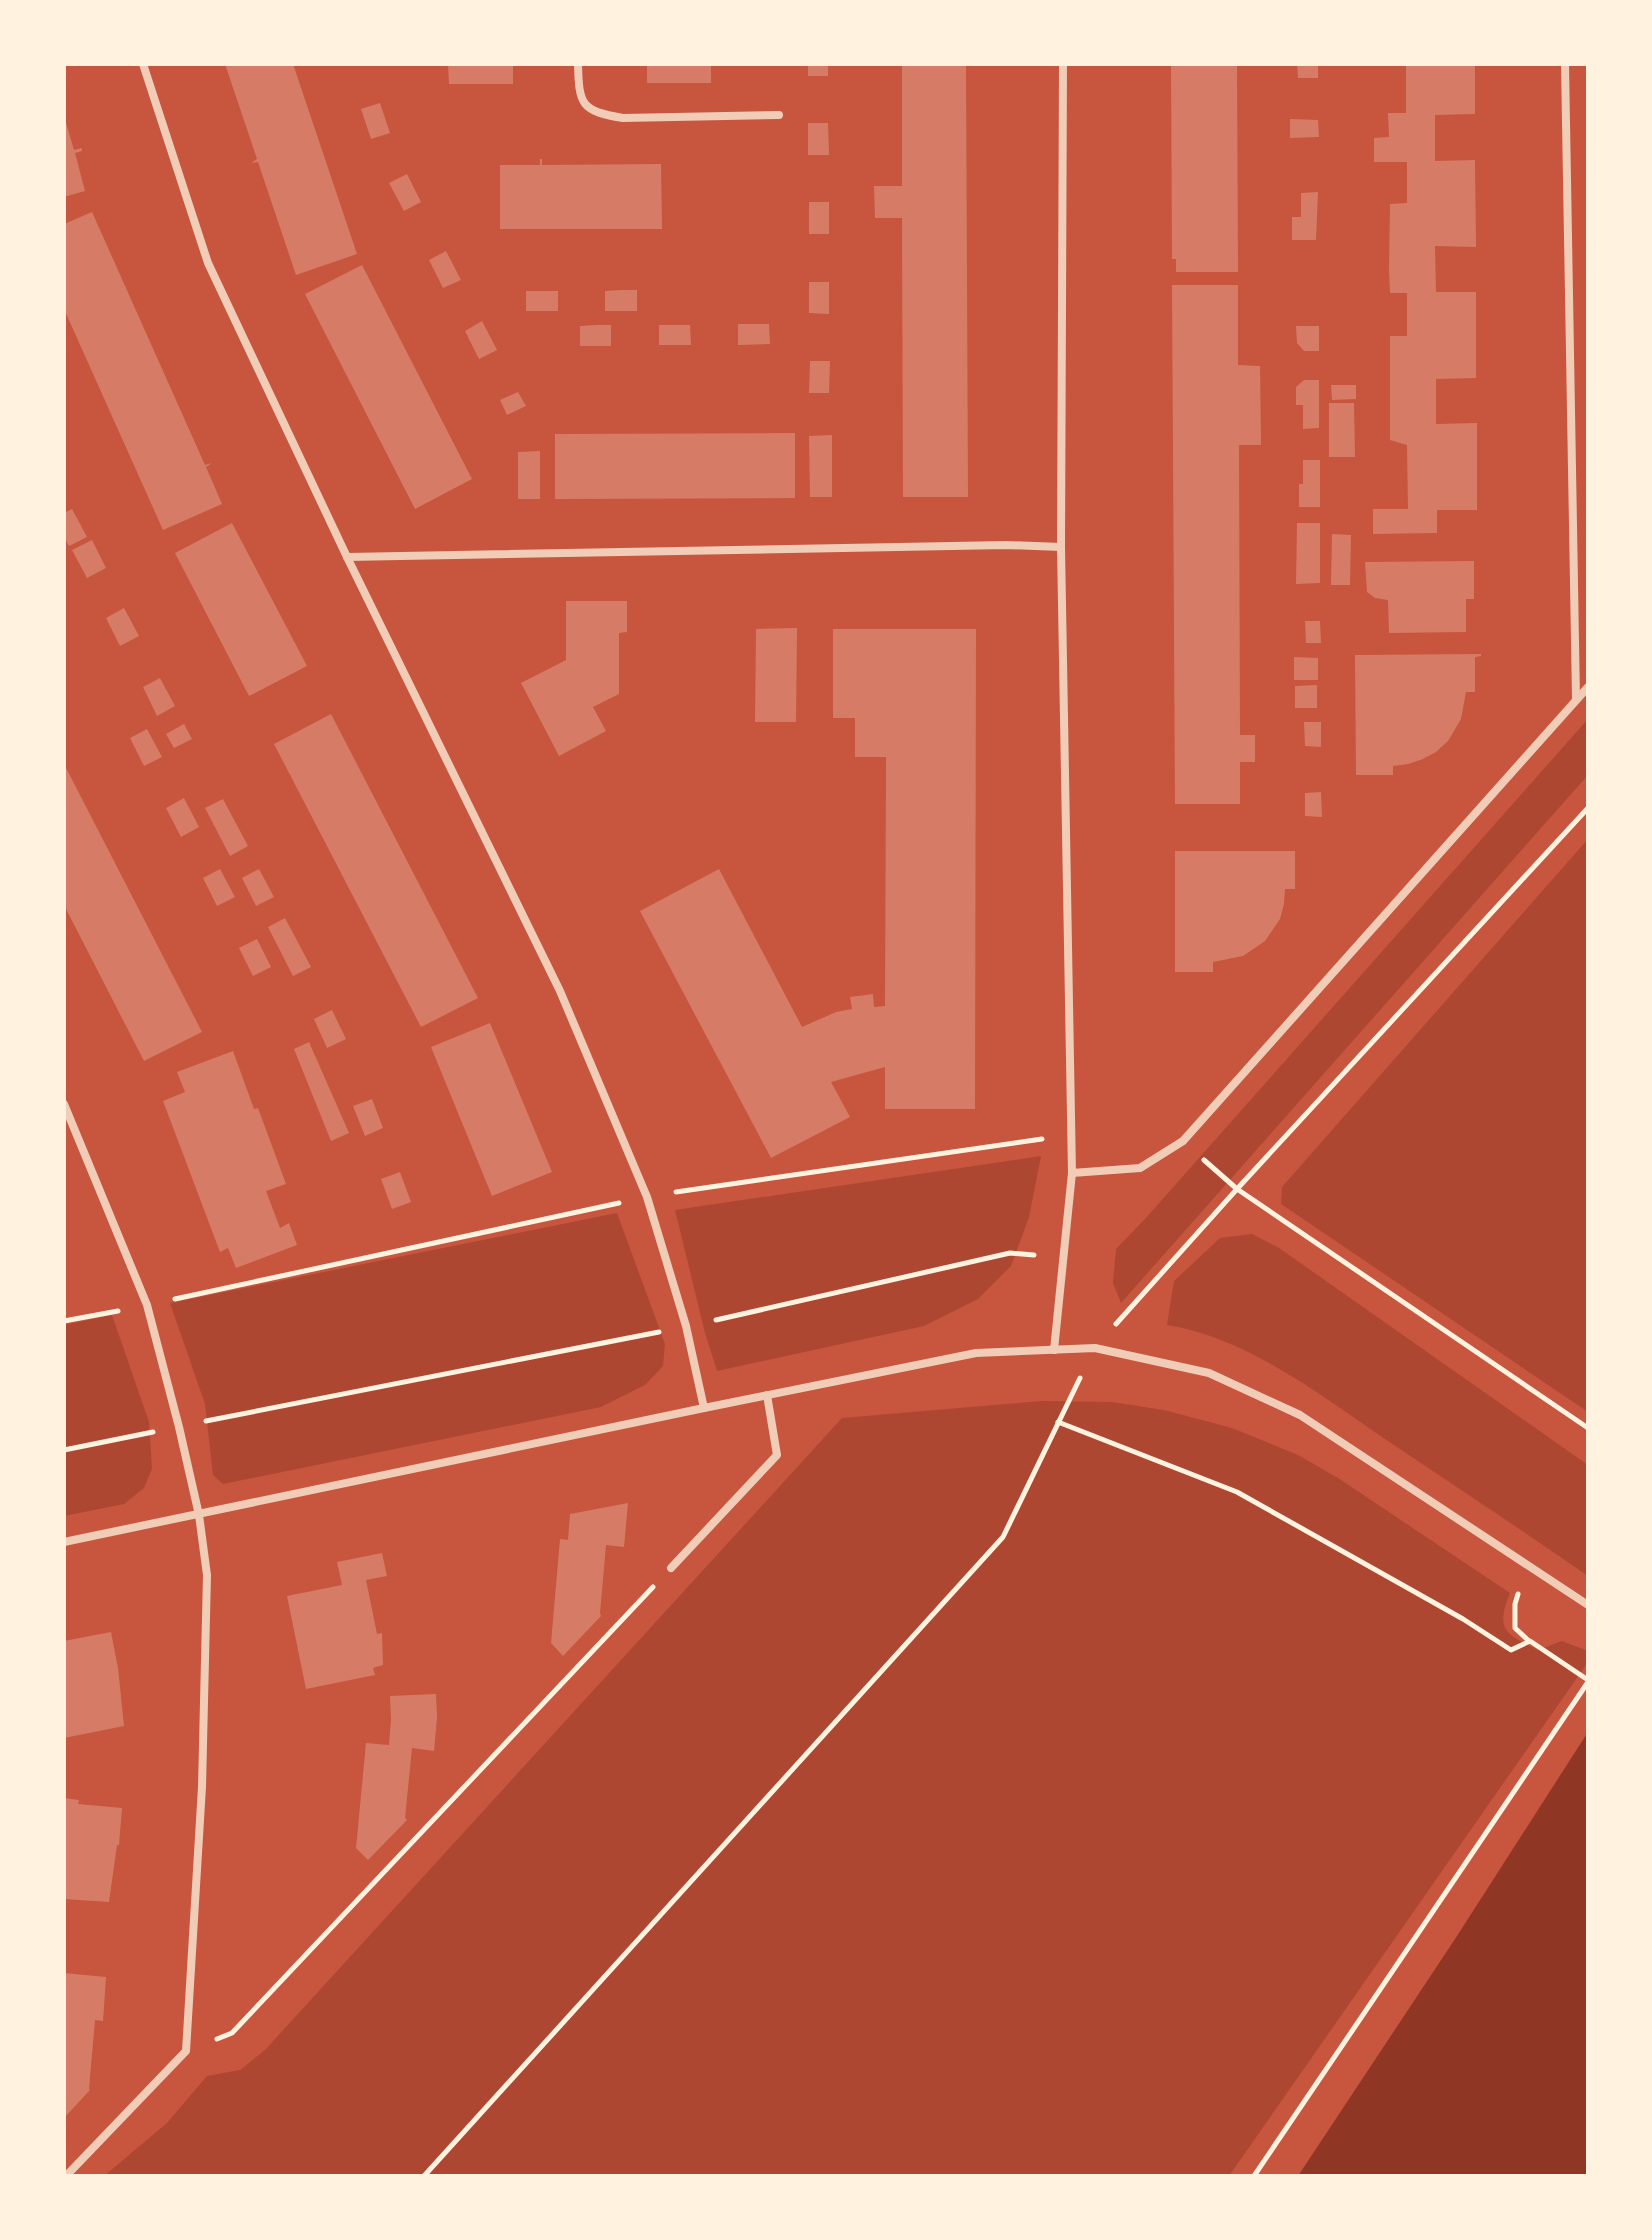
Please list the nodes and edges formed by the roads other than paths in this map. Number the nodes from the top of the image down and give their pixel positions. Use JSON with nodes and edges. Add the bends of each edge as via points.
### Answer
{"nodes":[{"id":1,"x":143,"y":64,"type":"edge"},
{"id":2,"x":578,"y":64,"type":"edge"},
{"id":3,"x":1063,"y":64,"type":"edge"},
{"id":4,"x":1565,"y":64,"type":"edge"},
{"id":5,"x":779,"y":115,"type":"dead end"},
{"id":6,"x":1061,"y":547,"type":"junction"},
{"id":7,"x":347,"y":557,"type":"junction"},
{"id":8,"x":1588,"y":687,"type":"edge"},
{"id":9,"x":1576,"y":700,"type":"junction"},
{"id":10,"x":64,"y":1104,"type":"edge"},
{"id":11,"x":1072,"y":1173,"type":"junction"},
{"id":12,"x":1054,"y":1350,"type":"junction"},
{"id":13,"x":767,"y":1395,"type":"junction"},
{"id":14,"x":704,"y":1408,"type":"junction"},
{"id":15,"x":199,"y":1515,"type":"junction"},
{"id":16,"x":64,"y":1542,"type":"edge"},
{"id":17,"x":671,"y":1568,"type":"road end"},
{"id":18,"x":1587,"y":1604,"type":"edge"},
{"id":19,"x":66,"y":2176,"type":"edge"}],
"edges":[{"from":1,"to":7,"type":"street","via":[[208,263]]},
{"from":2,"to":5,"type":"street","via":[[578,95],[602,114]]},
{"from":3,"to":6,"type":"street"},
{"from":4,"to":9,"type":"street"},
{"from":6,"to":7,"type":"street"},
{"from":6,"to":11,"type":"street"},
{"from":7,"to":14,"type":"street","via":[[560,991],[647,1197],[686,1326]]},
{"from":8,"to":9,"type":"street"},
{"from":9,"to":11,"type":"street","via":[[1183,1141],[1140,1168]]},
{"from":10,"to":15,"type":"street","via":[[147,1305]]},
{"from":11,"to":12,"type":"street"},
{"from":12,"to":13,"type":"street","via":[[976,1353]]},
{"from":12,"to":18,"type":"street","via":[[1095,1348],[1209,1373],[1300,1415]]},
{"from":13,"to":14,"type":"street"},
{"from":13,"to":17,"type":"street","via":[[777,1455]]},
{"from":14,"to":15,"type":"street"},
{"from":15,"to":16,"type":"street"},
{"from":15,"to":19,"type":"street","via":[[207,1575],[202,1787],[186,2051]]}]}
